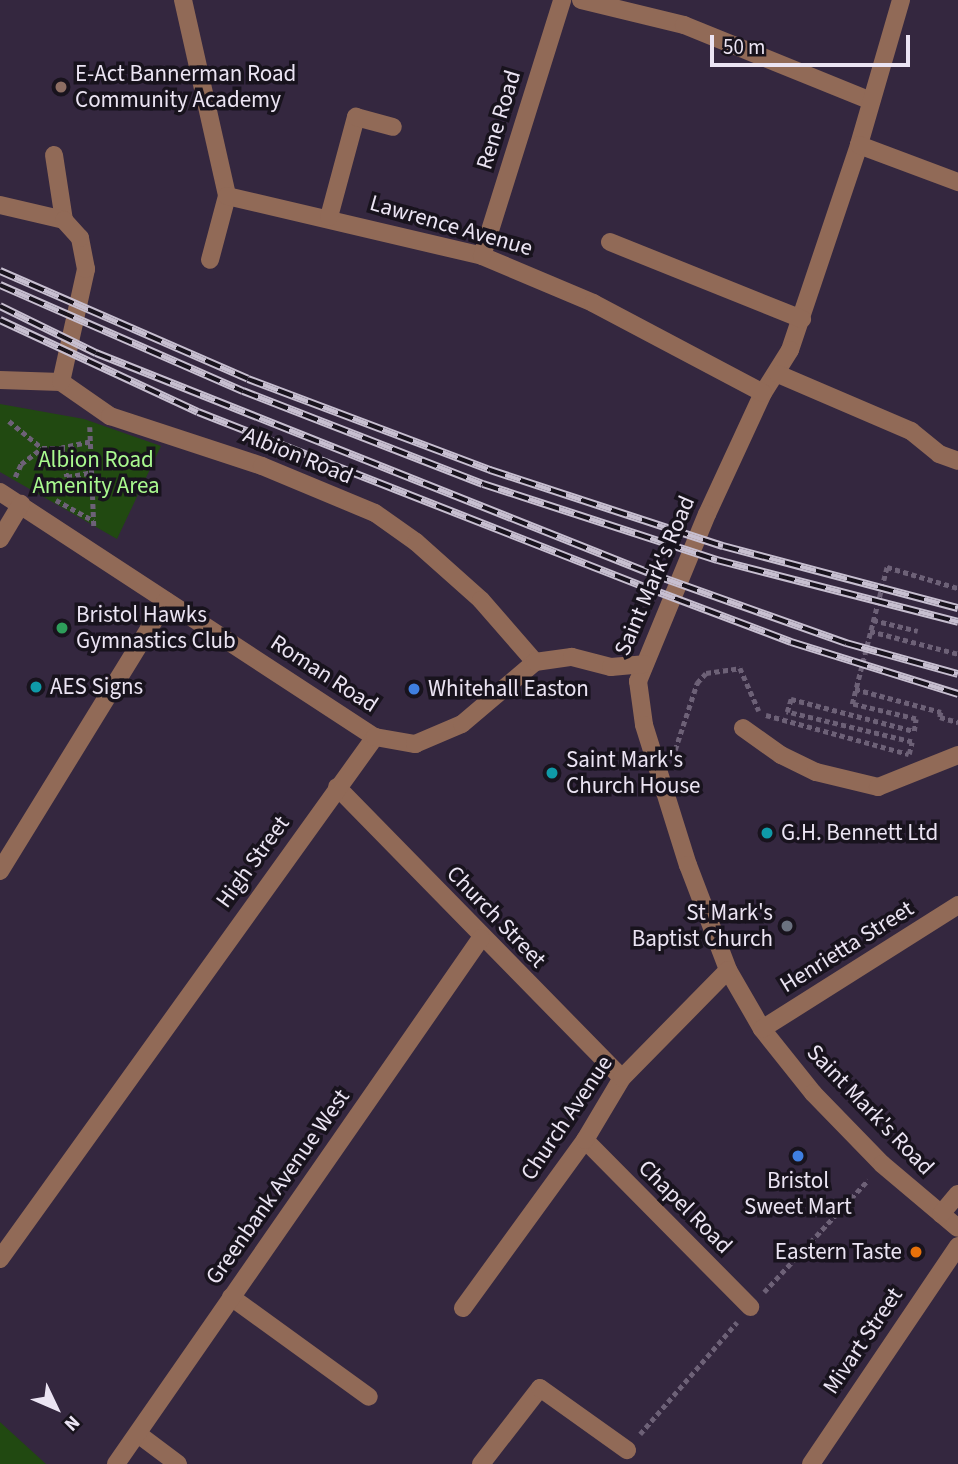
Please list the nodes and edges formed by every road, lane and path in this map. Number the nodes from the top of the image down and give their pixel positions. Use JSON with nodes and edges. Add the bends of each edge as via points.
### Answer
{"nodes":[{"id":1,"x":183,"y":0,"type":"edge"},
{"id":2,"x":562,"y":0,"type":"edge"},
{"id":3,"x":581,"y":0,"type":"edge"},
{"id":4,"x":901,"y":0,"type":"edge"},
{"id":5,"x":871,"y":101,"type":"junction"},
{"id":6,"x":393,"y":127,"type":"dead end"},
{"id":7,"x":859,"y":145,"type":"junction"},
{"id":8,"x":54,"y":155,"type":"dead end"},
{"id":9,"x":958,"y":182,"type":"edge"},
{"id":10,"x":227,"y":196,"type":"junction"},
{"id":11,"x":0,"y":205,"type":"edge"},
{"id":12,"x":329,"y":217,"type":"junction"},
{"id":13,"x":64,"y":220,"type":"junction"},
{"id":14,"x":610,"y":242,"type":"dead end"},
{"id":15,"x":482,"y":256,"type":"junction"},
{"id":16,"x":210,"y":260,"type":"dead end"},
{"id":17,"x":802,"y":319,"type":"junction"},
{"id":18,"x":778,"y":374,"type":"junction"},
{"id":19,"x":0,"y":380,"type":"edge"},
{"id":20,"x":61,"y":382,"type":"junction"},
{"id":21,"x":763,"y":393,"type":"junction"},
{"id":22,"x":9,"y":421,"type":"dead end"},
{"id":23,"x":90,"y":442,"type":"dead end"},
{"id":24,"x":42,"y":448,"type":"junction"},
{"id":25,"x":62,"y":448,"type":"junction"},
{"id":26,"x":90,"y":454,"type":"dead end"},
{"id":27,"x":958,"y":461,"type":"edge"},
{"id":28,"x":92,"y":472,"type":"junction"},
{"id":29,"x":26,"y":483,"type":"dead end"},
{"id":30,"x":0,"y":492,"type":"edge"},
{"id":31,"x":48,"y":495,"type":"dead end"},
{"id":32,"x":21,"y":504,"type":"junction"},
{"id":33,"x":94,"y":520,"type":"junction"},
{"id":34,"x":0,"y":539,"type":"edge"},
{"id":35,"x":95,"y":555,"type":"junction"},
{"id":36,"x":958,"y":588,"type":"edge"},
{"id":37,"x":166,"y":601,"type":"junction"},
{"id":38,"x":873,"y":620,"type":"junction"},
{"id":39,"x":870,"y":631,"type":"junction"},
{"id":40,"x":918,"y":631,"type":"dead end"},
{"id":41,"x":958,"y":654,"type":"edge"},
{"id":42,"x":536,"y":662,"type":"junction"},
{"id":43,"x":643,"y":664,"type":"junction"},
{"id":44,"x":855,"y":689,"type":"junction"},
{"id":45,"x":958,"y":722,"type":"edge"},
{"id":46,"x":797,"y":725,"type":"junction"},
{"id":47,"x":743,"y":728,"type":"dead end"},
{"id":48,"x":795,"y":735,"type":"dead end"},
{"id":49,"x":374,"y":737,"type":"junction"},
{"id":50,"x":958,"y":755,"type":"edge"},
{"id":51,"x":658,"y":768,"type":"junction"},
{"id":52,"x":337,"y":787,"type":"junction"},
{"id":53,"x":0,"y":871,"type":"edge"},
{"id":54,"x":958,"y":905,"type":"edge"},
{"id":55,"x":481,"y":938,"type":"junction"},
{"id":56,"x":728,"y":970,"type":"junction"},
{"id":57,"x":762,"y":1029,"type":"junction"},
{"id":58,"x":622,"y":1078,"type":"junction"},
{"id":59,"x":585,"y":1140,"type":"junction"},
{"id":60,"x":958,"y":1194,"type":"edge"},
{"id":61,"x":941,"y":1214,"type":"junction"},
{"id":62,"x":958,"y":1228,"type":"edge"},
{"id":63,"x":958,"y":1246,"type":"edge"},
{"id":64,"x":0,"y":1259,"type":"edge"},
{"id":65,"x":231,"y":1297,"type":"junction"},
{"id":66,"x":750,"y":1307,"type":"dead end"},
{"id":67,"x":463,"y":1308,"type":"dead end"},
{"id":68,"x":369,"y":1397,"type":"dead end"},
{"id":69,"x":138,"y":1434,"type":"junction"},
{"id":70,"x":627,"y":1450,"type":"dead end"},
{"id":71,"x":116,"y":1464,"type":"edge"},
{"id":72,"x":178,"y":1464,"type":"edge"},
{"id":73,"x":481,"y":1464,"type":"edge"},
{"id":74,"x":811,"y":1464,"type":"edge"}],
"edges":[{"from":1,"to":10,"type":"street"},
{"from":2,"to":15,"type":"street","name":"Rene Road"},
{"from":3,"to":5,"type":"street","via":[[684,25]]},
{"from":4,"to":5,"type":"street","name":"Saint Mark's Road"},
{"from":5,"to":7,"type":"street","name":"Saint Mark's Road"},
{"from":6,"to":12,"type":"street","via":[[356,117]]},
{"from":7,"to":9,"type":"street"},
{"from":7,"to":17,"type":"street","name":"Saint Mark's Road"},
{"from":8,"to":13,"type":"street"},
{"from":10,"to":12,"type":"street","name":"Lawrence Avenue"},
{"from":10,"to":16,"type":"street"},
{"from":11,"to":13,"type":"street"},
{"from":12,"to":15,"type":"street","name":"Lawrence Avenue"},
{"from":13,"to":20,"type":"street","via":[[80,238],[86,269]]},
{"from":14,"to":17,"type":"street"},
{"from":15,"to":21,"type":"street","name":"Lawrence Avenue","via":[[593,303]]},
{"from":17,"to":18,"type":"street","name":"Saint Mark's Road"},
{"from":18,"to":21,"type":"street","name":"Saint Mark's Road"},
{"from":18,"to":27,"type":"street","via":[[911,431],[939,454]]},
{"from":19,"to":20,"type":"street"},
{"from":20,"to":42,"type":"street","name":"Albion Road","via":[[110,416],[262,466],[375,513],[416,542],[481,600]]},
{"from":21,"to":43,"type":"street","name":"Saint Mark's Road"},
{"from":22,"to":24,"type":"path"},
{"from":23,"to":25,"type":"path"},
{"from":24,"to":25,"type":"path"},
{"from":24,"to":29,"type":"path","via":[[16,470],[15,477]]},
{"from":25,"to":28,"type":"path","via":[[67,477]]},
{"from":26,"to":28,"type":"path"},
{"from":28,"to":33,"type":"path"},
{"from":30,"to":32,"type":"street","name":"Roman Road"},
{"from":31,"to":33,"type":"path"},
{"from":32,"to":34,"type":"street"},
{"from":32,"to":35,"type":"street","name":"Roman Road"},
{"from":33,"to":35,"type":"path"},
{"from":35,"to":37,"type":"street","name":"Roman Road"},
{"from":36,"to":38,"type":"path","via":[[887,568]]},
{"from":37,"to":49,"type":"street","name":"Roman Road"},
{"from":37,"to":53,"type":"street"},
{"from":38,"to":39,"type":"path"},
{"from":38,"to":40,"type":"path"},
{"from":39,"to":41,"type":"path"},
{"from":39,"to":44,"type":"path"},
{"from":42,"to":43,"type":"street","via":[[572,657],[611,667]]},
{"from":42,"to":49,"type":"street","via":[[462,724],[415,744]]},
{"from":43,"to":51,"type":"street","name":"Saint Mark's Road","via":[[638,681],[644,725]]},
{"from":44,"to":45,"type":"path","via":[[938,711],[940,717]]},
{"from":44,"to":46,"type":"path","via":[[852,704],[916,719],[914,731],[791,699],[788,712],[912,742],[909,754]]},
{"from":46,"to":48,"type":"path"},
{"from":46,"to":51,"type":"path","via":[[760,714],[740,668],[719,668],[697,683],[674,755]]},
{"from":47,"to":50,"type":"street","via":[[781,755],[816,772],[877,786]]},
{"from":49,"to":52,"type":"street","name":"High Street"},
{"from":51,"to":56,"type":"street","name":"Saint Mark's Road"},
{"from":52,"to":55,"type":"street","name":"Church Street"},
{"from":52,"to":64,"type":"street","name":"High Street"},
{"from":54,"to":57,"type":"street","name":"Henrietta Street"},
{"from":55,"to":58,"type":"street","name":"Church Street"},
{"from":55,"to":65,"type":"street","name":"Greenbank Avenue West"},
{"from":56,"to":57,"type":"street","name":"Saint Mark's Road"},
{"from":56,"to":58,"type":"street","name":"Church Avenue"},
{"from":57,"to":61,"type":"street","name":"Saint Mark's Road","via":[[856,1138]]},
{"from":58,"to":59,"type":"street","name":"Church Avenue"},
{"from":59,"to":66,"type":"street","name":"Chapel Road"},
{"from":59,"to":67,"type":"street","name":"Church Avenue"},
{"from":60,"to":61,"type":"street"},
{"from":61,"to":62,"type":"street","name":"Saint Mark's Road"},
{"from":63,"to":74,"type":"street","name":"Mivart Street"},
{"from":65,"to":68,"type":"street"},
{"from":65,"to":69,"type":"street","name":"Greenbank Avenue West"},
{"from":69,"to":71,"type":"street","name":"Greenbank Avenue West"},
{"from":69,"to":72,"type":"street"},
{"from":70,"to":73,"type":"street","via":[[540,1388]]}]}
